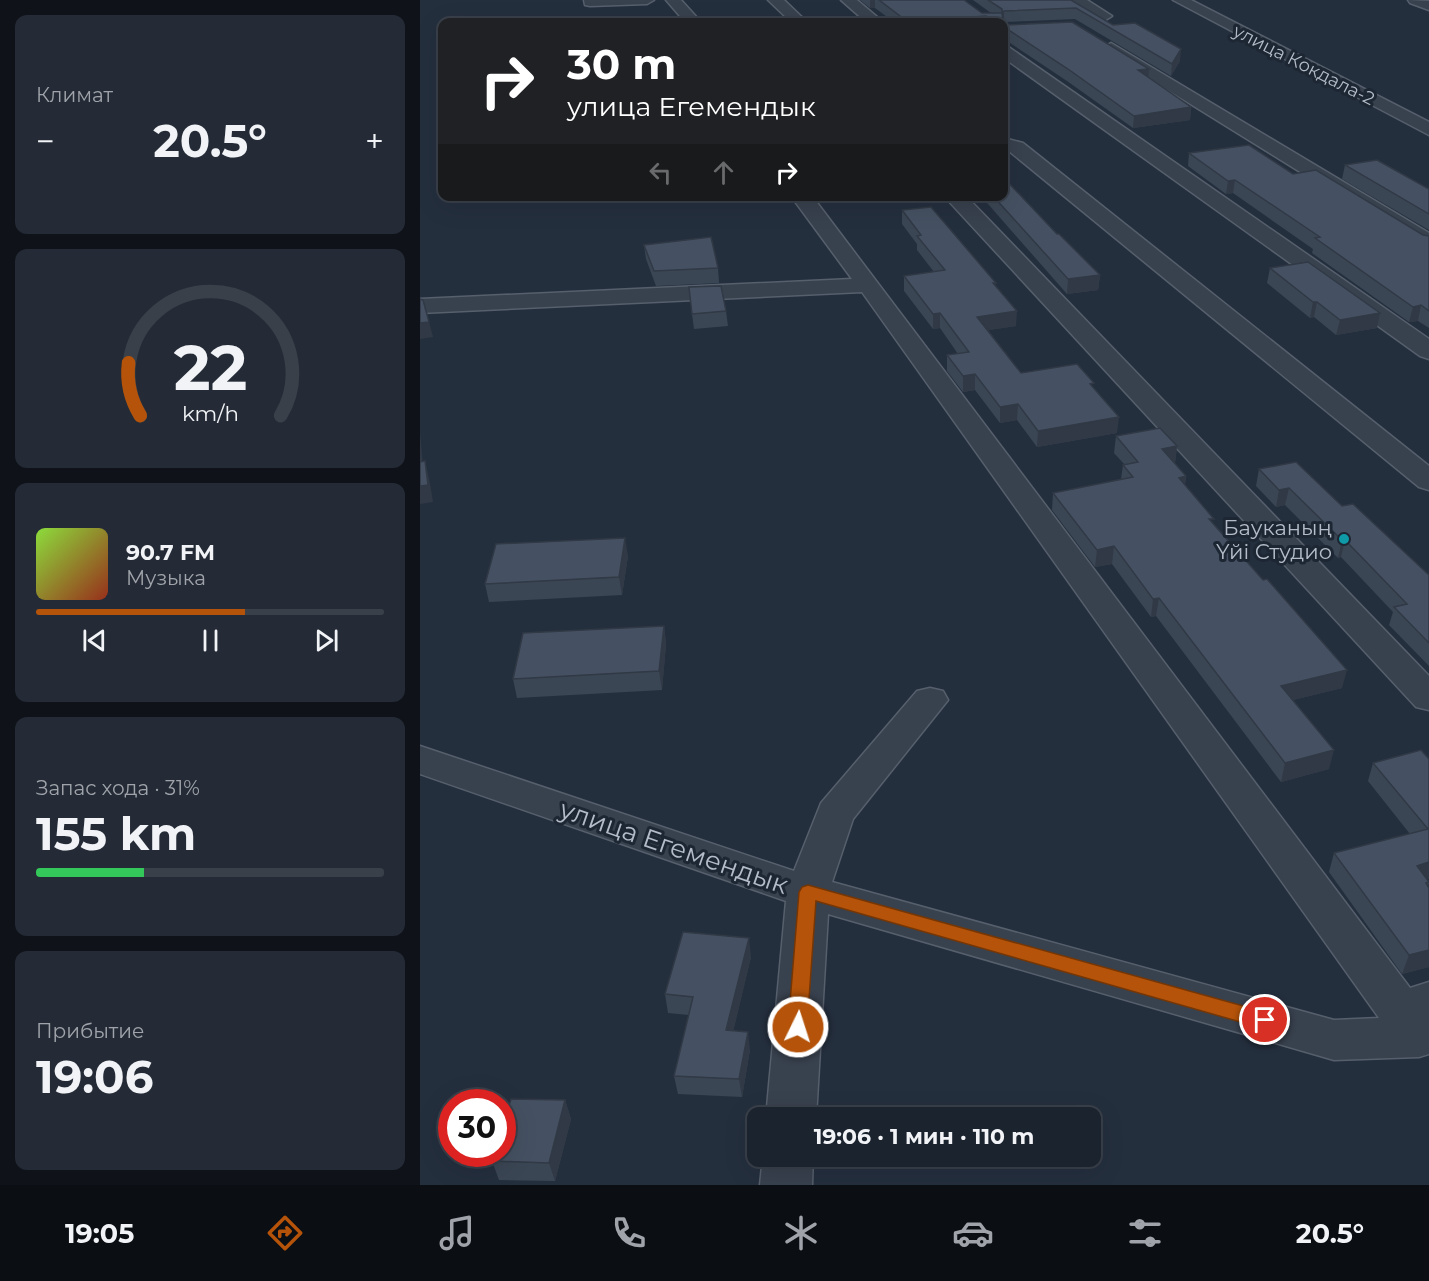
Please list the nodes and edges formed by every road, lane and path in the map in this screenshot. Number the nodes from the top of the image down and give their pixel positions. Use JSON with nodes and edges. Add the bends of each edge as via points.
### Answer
{"nodes":[{"id":1,"x":647,"y":0,"type":"edge"},
{"id":2,"x":673,"y":0,"type":"edge"},
{"id":3,"x":775,"y":0,"type":"edge"},
{"id":4,"x":848,"y":0,"type":"edge"},
{"id":5,"x":1076,"y":0,"type":"edge"},
{"id":6,"x":1179,"y":0,"type":"edge"},
{"id":7,"x":1415,"y":0,"type":"edge"},
{"id":8,"x":590,"y":2,"type":"dead end"},
{"id":9,"x":1429,"y":6,"type":"edge"},
{"id":10,"x":1104,"y":16,"type":"dead end"},
{"id":11,"x":689,"y":18,"type":"edge"},
{"id":12,"x":795,"y":18,"type":"edge"},
{"id":13,"x":870,"y":18,"type":"edge"},
{"id":14,"x":1095,"y":38,"type":"edge"},
{"id":15,"x":1008,"y":54,"type":"edge"},
{"id":16,"x":1429,"y":129,"type":"edge"},
{"id":17,"x":1008,"y":145,"type":"edge"},
{"id":18,"x":805,"y":201,"type":"edge"},
{"id":19,"x":959,"y":201,"type":"edge"},
{"id":20,"x":1429,"y":242,"type":"edge"},
{"id":21,"x":869,"y":285,"type":"junction"},
{"id":22,"x":420,"y":306,"type":"edge"},
{"id":23,"x":1429,"y":351,"type":"edge"},
{"id":24,"x":1429,"y":481,"type":"edge"},
{"id":25,"x":1429,"y":698,"type":"edge"},
{"id":26,"x":930,"y":700,"type":"dead end"},
{"id":27,"x":420,"y":759,"type":"edge"},
{"id":28,"x":808,"y":892,"type":"junction"},
{"id":29,"x":1416,"y":1016,"type":"edge"},
{"id":30,"x":792,"y":1107,"type":"edge"},
{"id":31,"x":787,"y":1167,"type":"edge"},
{"id":32,"x":786,"y":1185,"type":"edge"}],
"edges":[{"from":1,"to":8,"type":"street"},
{"from":2,"to":11,"type":"street"},
{"from":3,"to":12,"type":"street"},
{"from":4,"to":13,"type":"street"},
{"from":5,"to":10,"type":"street"},
{"from":6,"to":16,"type":"street","name":"улица Кокдала-2"},
{"from":7,"to":9,"type":"street"},
{"from":14,"to":20,"type":"street"},
{"from":15,"to":23,"type":"street"},
{"from":17,"to":24,"type":"street","via":[[1016,147]]},
{"from":18,"to":21,"type":"street"},
{"from":19,"to":25,"type":"street"},
{"from":21,"to":22,"type":"street"},
{"from":21,"to":29,"type":"street"},
{"from":26,"to":28,"type":"street","via":[[835,813]]},
{"from":27,"to":28,"type":"street","name":"улица Егемендык"},
{"from":28,"to":29,"type":"street","name":"улица Егемендык","via":[[1334,1040]]},
{"from":28,"to":30,"type":"street"},
{"from":31,"to":32,"type":"street"}]}
